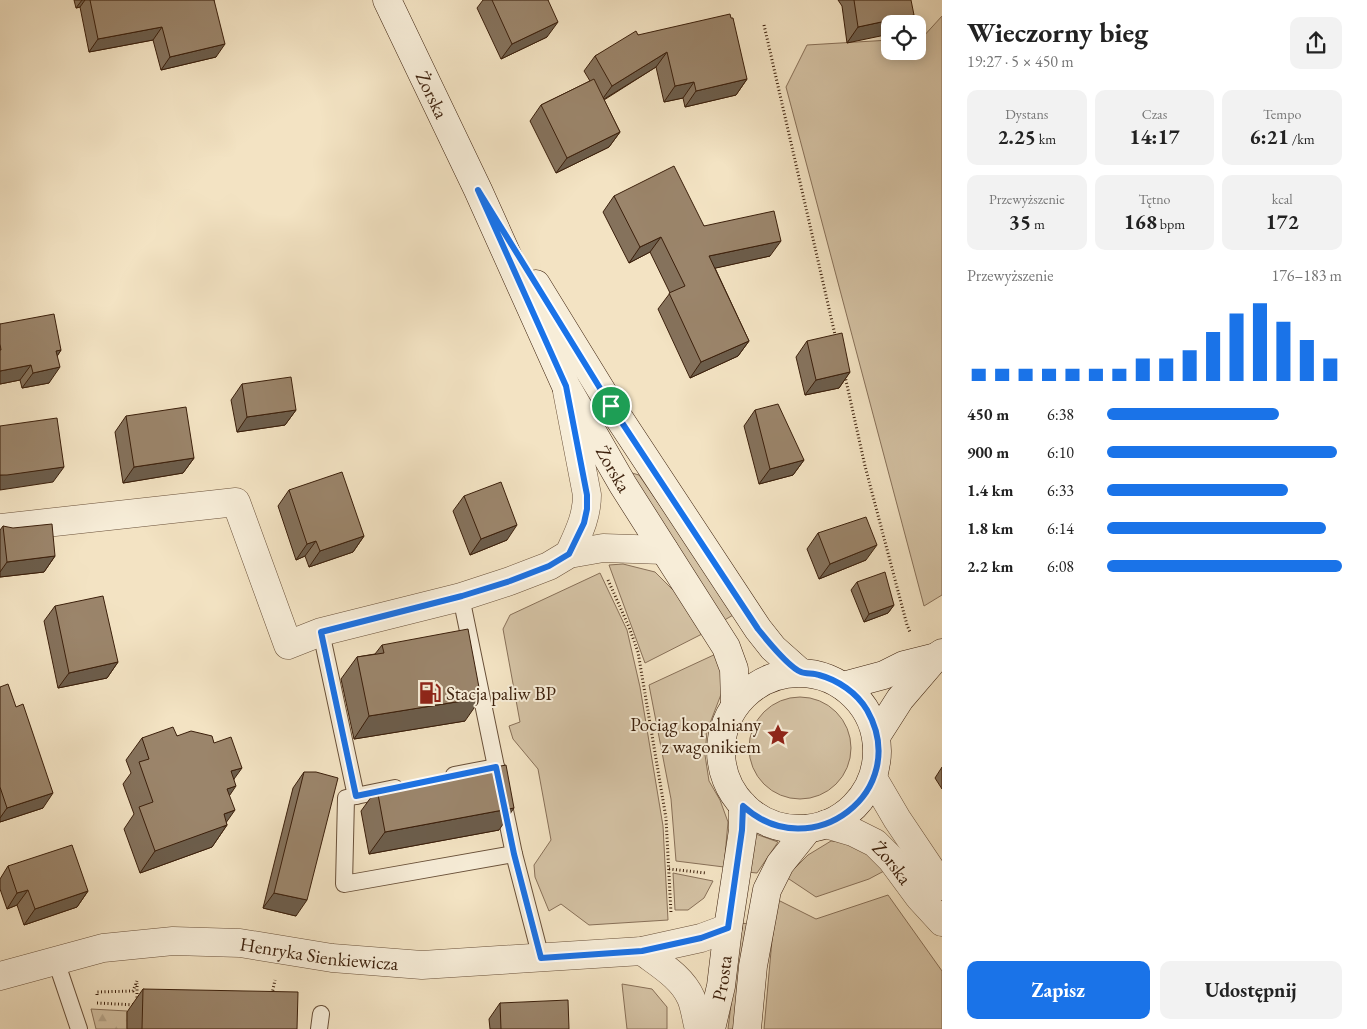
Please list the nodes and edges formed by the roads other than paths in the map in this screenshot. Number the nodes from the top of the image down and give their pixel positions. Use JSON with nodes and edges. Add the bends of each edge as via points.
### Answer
{"nodes":[{"id":1,"x":387,"y":0,"type":"edge"},
{"id":2,"x":478,"y":190,"type":"junction"},
{"id":3,"x":566,"y":386,"type":"junction"},
{"id":4,"x":0,"y":528,"type":"edge"},
{"id":5,"x":664,"y":550,"type":"junction"},
{"id":6,"x":569,"y":554,"type":"junction"},
{"id":7,"x":462,"y":596,"type":"junction"},
{"id":8,"x":321,"y":632,"type":"junction"},
{"id":9,"x":939,"y":655,"type":"edge"},
{"id":10,"x":800,"y":672,"type":"junction"},
{"id":11,"x":843,"y":686,"type":"junction"},
{"id":12,"x":735,"y":705,"type":"junction"},
{"id":13,"x":877,"y":735,"type":"junction"},
{"id":14,"x":496,"y":767,"type":"junction"},
{"id":15,"x":440,"y":778,"type":"edge"},
{"id":16,"x":873,"y":778,"type":"junction"},
{"id":17,"x":412,"y":784,"type":"edge"},
{"id":18,"x":356,"y":796,"type":"junction"},
{"id":19,"x":743,"y":806,"type":"junction"},
{"id":20,"x":817,"y":827,"type":"junction"},
{"id":21,"x":514,"y":854,"type":"junction"},
{"id":22,"x":942,"y":886,"type":"edge"},
{"id":23,"x":942,"y":922,"type":"edge"},
{"id":24,"x":728,"y":928,"type":"junction"},
{"id":25,"x":642,"y":951,"type":"junction"},
{"id":26,"x":541,"y":958,"type":"junction"},
{"id":27,"x":56,"y":962,"type":"junction"},
{"id":28,"x":0,"y":976,"type":"edge"},
{"id":29,"x":79,"y":1029,"type":"edge"},
{"id":30,"x":699,"y":1029,"type":"edge"},
{"id":31,"x":711,"y":1029,"type":"edge"},
{"id":32,"x":747,"y":1029,"type":"edge"}],
"edges":[{"from":1,"to":2,"type":"main road","name":"Żorska"},
{"from":2,"to":3,"type":"main road","name":"Żorska"},
{"from":2,"to":10,"type":"main road","name":"Żorska","via":[[611,406],[714,563],[765,638]]},
{"from":3,"to":5,"type":"main road","name":"Żorska","via":[[603,453]]},
{"from":3,"to":6,"type":"main road","name":"Żorska","via":[[587,495],[584,523]]},
{"from":4,"to":8,"type":"main road","via":[[236,502],[288,644]]},
{"from":5,"to":6,"type":"main road","via":[[603,548]]},
{"from":5,"to":12,"type":"main road","name":"Żorska","via":[[726,647],[736,676]]},
{"from":6,"to":7,"type":"main road","via":[[549,566]]},
{"from":7,"to":8,"type":"main road"},
{"from":7,"to":14,"type":"lane"},
{"from":8,"to":18,"type":"lane"},
{"from":9,"to":11,"type":"main road"},
{"from":9,"to":13,"type":"main road","via":[[900,699]]},
{"from":10,"to":11,"type":"main road","via":[[820,675]]},
{"from":10,"to":12,"type":"main road","via":[[768,679],[747,692]]},
{"from":11,"to":13,"type":"main road","via":[[866,709]]},
{"from":12,"to":19,"type":"main road","via":[[724,728],[722,761],[729,785]]},
{"from":13,"to":16,"type":"main road","via":[[878,755]]},
{"from":14,"to":15,"type":"lane"},
{"from":14,"to":21,"type":"lane"},
{"from":16,"to":20,"type":"main road","via":[[856,806],[842,817]]},
{"from":16,"to":22,"type":"main road","name":"Żorska"},
{"from":17,"to":18,"type":"lane"},
{"from":18,"to":21,"type":"lane","via":[[346,798],[344,884]]},
{"from":19,"to":20,"type":"main road","via":[[773,824],[790,828]]},
{"from":19,"to":24,"type":"main road","name":"Prosta"},
{"from":20,"to":23,"type":"main road","name":"Żorska","via":[[853,832],[875,842]]},
{"from":20,"to":32,"type":"main road","name":"Prosta","via":[[780,864],[767,890],[753,966]]},
{"from":21,"to":26,"type":"lane"},
{"from":24,"to":25,"type":"main road","name":"Henryka Sienkiewicza","via":[[701,938]]},
{"from":24,"to":31,"type":"main road","name":"Prosta","via":[[721,986]]},
{"from":25,"to":26,"type":"main road","name":"Henryka Sienkiewicza"},
{"from":25,"to":30,"type":"main road","via":[[669,971],[686,989]]},
{"from":26,"to":27,"type":"main road","name":"Henryka Sienkiewicza","via":[[422,965],[332,958],[240,943],[173,941],[104,948]]},
{"from":27,"to":28,"type":"main road","name":"Henryka Sienkiewicza"},
{"from":27,"to":29,"type":"lane"}]}
